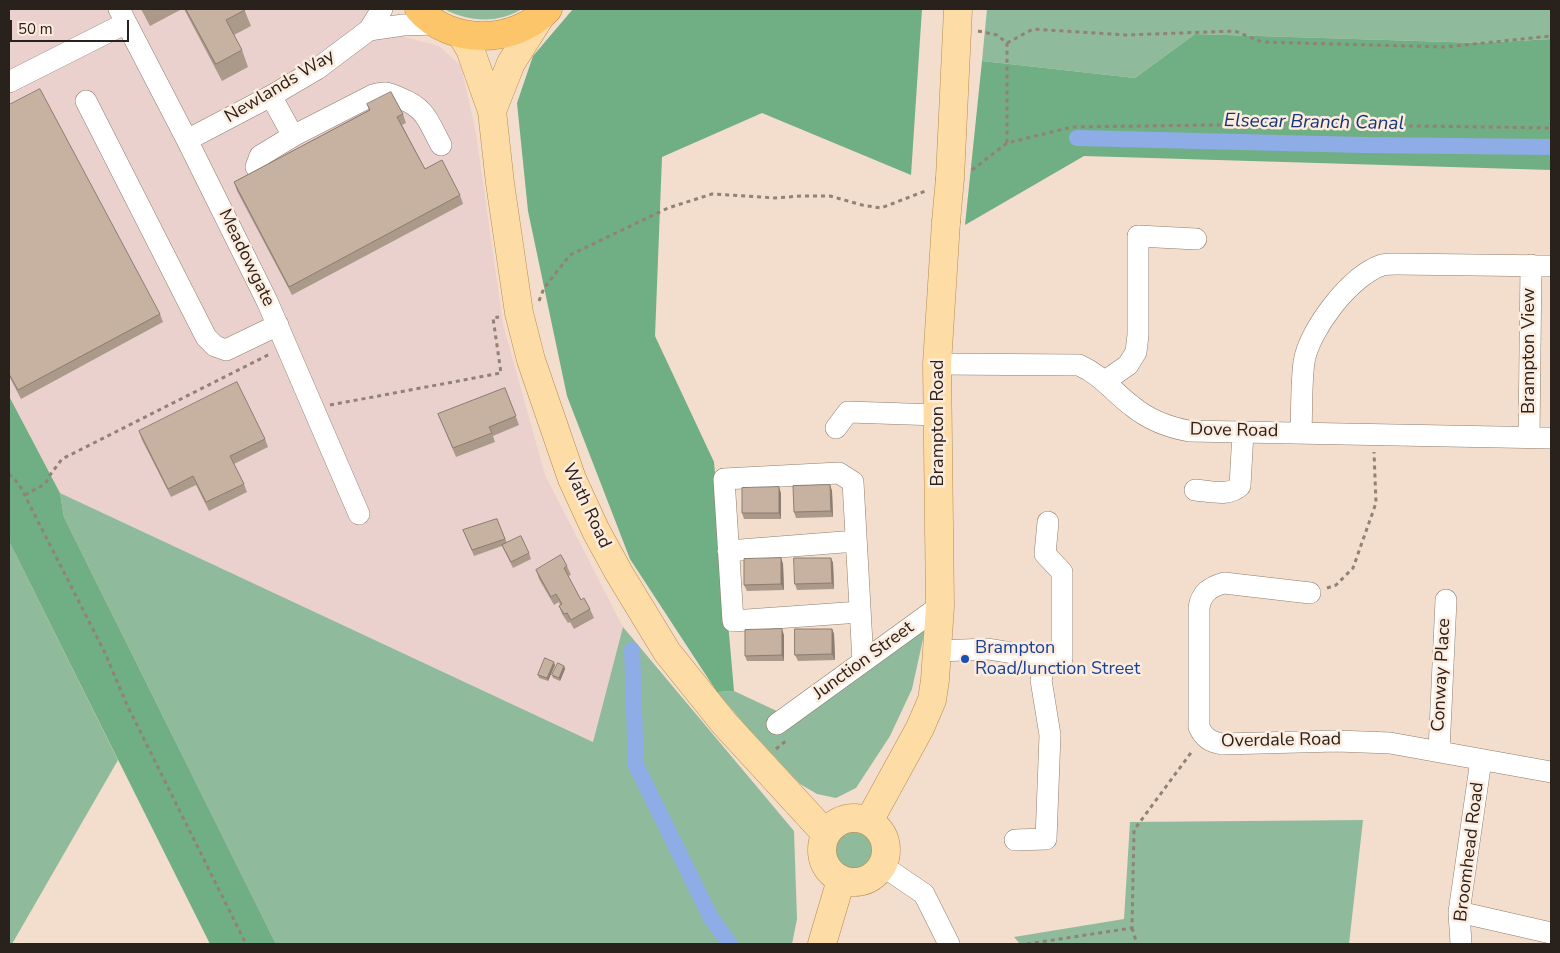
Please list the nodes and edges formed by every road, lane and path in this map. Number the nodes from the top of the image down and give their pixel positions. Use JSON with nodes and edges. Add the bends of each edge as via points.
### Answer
{"nodes":[{"id":1,"x":382,"y":9,"type":"edge"},
{"id":2,"x":545,"y":12,"type":"edge"},
{"id":3,"x":122,"y":16,"type":"edge"},
{"id":4,"x":957,"y":17,"type":"edge"},
{"id":5,"x":439,"y":22,"type":"edge"},
{"id":6,"x":369,"y":30,"type":"junction"},
{"id":7,"x":1551,"y":36,"type":"edge"},
{"id":8,"x":1007,"y":43,"type":"junction"},
{"id":9,"x":9,"y":82,"type":"edge"},
{"id":10,"x":271,"y":96,"type":"junction"},
{"id":11,"x":86,"y":101,"type":"dead end"},
{"id":12,"x":492,"y":111,"type":"junction"},
{"id":13,"x":1551,"y":128,"type":"edge"},
{"id":14,"x":292,"y":136,"type":"junction"},
{"id":15,"x":187,"y":140,"type":"junction"},
{"id":16,"x":1007,"y":143,"type":"junction"},
{"id":17,"x":441,"y":145,"type":"dead end"},
{"id":18,"x":256,"y":167,"type":"dead end"},
{"id":19,"x":950,"y":180,"type":"junction"},
{"id":20,"x":1196,"y":239,"type":"dead end"},
{"id":21,"x":1541,"y":266,"type":"edge"},
{"id":22,"x":519,"y":313,"type":"junction"},
{"id":23,"x":278,"y":325,"type":"junction"},
{"id":24,"x":288,"y":345,"type":"junction"},
{"id":25,"x":937,"y":364,"type":"junction"},
{"id":26,"x":1105,"y":381,"type":"junction"},
{"id":27,"x":314,"y":408,"type":"junction"},
{"id":28,"x":938,"y":415,"type":"junction"},
{"id":29,"x":836,"y":428,"type":"dead end"},
{"id":30,"x":1243,"y":432,"type":"junction"},
{"id":31,"x":1301,"y":432,"type":"junction"},
{"id":32,"x":1374,"y":434,"type":"junction"},
{"id":33,"x":1529,"y":437,"type":"junction"},
{"id":34,"x":1551,"y":438,"type":"edge"},
{"id":35,"x":9,"y":474,"type":"edge"},
{"id":36,"x":1195,"y":490,"type":"dead end"},
{"id":37,"x":24,"y":495,"type":"junction"},
{"id":38,"x":359,"y":514,"type":"dead end"},
{"id":39,"x":1048,"y":522,"type":"dead end"},
{"id":40,"x":856,"y":540,"type":"junction"},
{"id":41,"x":728,"y":551,"type":"junction"},
{"id":42,"x":1310,"y":593,"type":"joint"},
{"id":43,"x":1446,"y":600,"type":"dead end"},
{"id":44,"x":940,"y":606,"type":"junction"},
{"id":45,"x":860,"y":612,"type":"junction"},
{"id":46,"x":938,"y":651,"type":"junction"},
{"id":47,"x":862,"y":662,"type":"junction"},
{"id":48,"x":1046,"y":662,"type":"junction"},
{"id":49,"x":787,"y":723,"type":"joint"},
{"id":50,"x":1203,"y":736,"type":"junction"},
{"id":51,"x":1439,"y":751,"type":"junction"},
{"id":52,"x":1481,"y":760,"type":"junction"},
{"id":53,"x":760,"y":762,"type":"junction"},
{"id":54,"x":1551,"y":772,"type":"edge"},
{"id":55,"x":869,"y":821,"type":"junction"},
{"id":56,"x":826,"y":834,"type":"junction"},
{"id":57,"x":1015,"y":840,"type":"dead end"},
{"id":58,"x":883,"y":866,"type":"junction"},
{"id":59,"x":841,"y":880,"type":"junction"},
{"id":60,"x":1459,"y":912,"type":"junction"},
{"id":61,"x":1132,"y":928,"type":"junction"},
{"id":62,"x":1551,"y":933,"type":"edge"},
{"id":63,"x":246,"y":944,"type":"edge"},
{"id":64,"x":822,"y":944,"type":"edge"},
{"id":65,"x":949,"y":944,"type":"edge"},
{"id":66,"x":1027,"y":944,"type":"edge"},
{"id":67,"x":1136,"y":944,"type":"edge"},
{"id":68,"x":1460,"y":944,"type":"edge"}],
"edges":[{"from":1,"to":6,"type":"street"},
{"from":2,"to":5,"type":"highway","via":[[504,34],[482,37]]},
{"from":2,"to":12,"type":"main road","name":"Wath Road","via":[[511,63]]},
{"from":3,"to":9,"type":"street"},
{"from":3,"to":15,"type":"street","name":"Meadowgate"},
{"from":4,"to":8,"type":"path"},
{"from":4,"to":19,"type":"main road","name":"Brampton Road"},
{"from":5,"to":6,"type":"street"},
{"from":5,"to":12,"type":"main road","name":"Wath Road","via":[[470,50]]},
{"from":6,"to":10,"type":"street","name":"Newlands Way","via":[[317,69]]},
{"from":7,"to":8,"type":"path","via":[[1445,47],[1262,42],[1235,31],[1126,35],[1033,28]]},
{"from":8,"to":16,"type":"path"},
{"from":10,"to":14,"type":"street"},
{"from":10,"to":15,"type":"street","name":"Newlands Way"},
{"from":11,"to":23,"type":"street","via":[[206,338],[226,350]]},
{"from":12,"to":22,"type":"main road","name":"Wath Road"},
{"from":13,"to":16,"type":"path","via":[[1281,124],[1072,127]]},
{"from":14,"to":17,"type":"street","via":[[384,92],[413,103],[423,111]]},
{"from":14,"to":18,"type":"street","via":[[260,156]]},
{"from":15,"to":23,"type":"street","name":"Meadowgate"},
{"from":16,"to":19,"type":"path"},
{"from":19,"to":22,"type":"path","via":[[882,208],[830,196],[776,198],[712,194],[668,208],[570,256],[544,288],[536,308]]},
{"from":19,"to":25,"type":"main road","name":"Brampton Road","bridge":true},
{"from":20,"to":26,"type":"street","via":[[1138,236],[1136,352],[1128,365]]},
{"from":21,"to":31,"type":"street","via":[[1397,264],[1382,265],[1365,275],[1332,306],[1309,345],[1304,362]]},
{"from":21,"to":33,"type":"street","name":"Brampton View"},
{"from":22,"to":27,"type":"path","via":[[493,318],[501,373]]},
{"from":22,"to":53,"type":"main road","name":"Wath Road","via":[[531,360],[568,470],[596,531],[667,652]]},
{"from":23,"to":24,"type":"street","name":"Meadowgate"},
{"from":24,"to":27,"type":"street","name":"Meadowgate"},
{"from":24,"to":37,"type":"path","via":[[62,459],[45,484]]},
{"from":25,"to":26,"type":"street","name":"Dove Road","via":[[1079,365]]},
{"from":25,"to":28,"type":"main road","name":"Brampton Road"},
{"from":26,"to":30,"type":"street","name":"Dove Road","via":[[1131,406],[1169,427],[1189,431]]},
{"from":27,"to":38,"type":"street","name":"Meadowgate"},
{"from":28,"to":29,"type":"street","via":[[848,412]]},
{"from":28,"to":44,"type":"main road","name":"Brampton Road"},
{"from":30,"to":31,"type":"street","name":"Dove Road"},
{"from":30,"to":36,"type":"street","via":[[1240,486],[1228,493]]},
{"from":31,"to":32,"type":"street","name":"Dove Road"},
{"from":32,"to":33,"type":"street","name":"Dove Road"},
{"from":32,"to":42,"type":"path","via":[[1376,503],[1353,568],[1336,585]]},
{"from":33,"to":34,"type":"street","name":"Dove Road"},
{"from":35,"to":37,"type":"path"},
{"from":37,"to":63,"type":"path","via":[[105,653],[127,705]]},
{"from":39,"to":48,"type":"street","via":[[1045,554],[1062,572],[1062,659]]},
{"from":40,"to":41,"type":"street"},
{"from":40,"to":41,"type":"street","via":[[853,482],[839,473],[724,479]]},
{"from":40,"to":45,"type":"street"},
{"from":41,"to":45,"type":"street","via":[[733,621]]},
{"from":42,"to":50,"type":"street","name":"Overdale Road","via":[[1224,583],[1205,592],[1199,608],[1199,727]]},
{"from":43,"to":51,"type":"street","name":"Conway Place"},
{"from":44,"to":46,"type":"main road","name":"Brampton Road"},
{"from":44,"to":47,"type":"street","name":"Junction Street"},
{"from":45,"to":47,"type":"street"},
{"from":46,"to":48,"type":"street","via":[[988,649],[1031,656]]},
{"from":46,"to":55,"type":"main road","name":"Brampton Road","via":[[932,700]]},
{"from":47,"to":49,"type":"street","name":"Junction Street"},
{"from":48,"to":57,"type":"street","via":[[1041,680],[1050,735],[1046,839]]},
{"from":49,"to":53,"type":"path","via":[[786,742]]},
{"from":50,"to":51,"type":"street","name":"Overdale Road","via":[[1223,744],[1362,741]]},
{"from":50,"to":61,"type":"path","via":[[1134,830]]},
{"from":51,"to":52,"type":"street","name":"Overdale Road"},
{"from":52,"to":54,"type":"street","name":"Overdale Road"},
{"from":52,"to":60,"type":"street","name":"Broomhead Road"},
{"from":53,"to":56,"type":"main road","name":"Wath Road"},
{"from":55,"to":56,"type":"main road","via":[[850,818],[840,821]]},
{"from":55,"to":58,"type":"main road","via":[[877,827],[886,845]]},
{"from":56,"to":59,"type":"main road","via":[[822,849],[825,865]]},
{"from":58,"to":59,"type":"main road","via":[[869,879],[860,882]]},
{"from":58,"to":65,"type":"street","via":[[924,894]]},
{"from":59,"to":64,"type":"main road"},
{"from":60,"to":62,"type":"street"},
{"from":60,"to":68,"type":"street","name":"Broomhead Road"},
{"from":61,"to":66,"type":"path"},
{"from":61,"to":67,"type":"path"}]}
